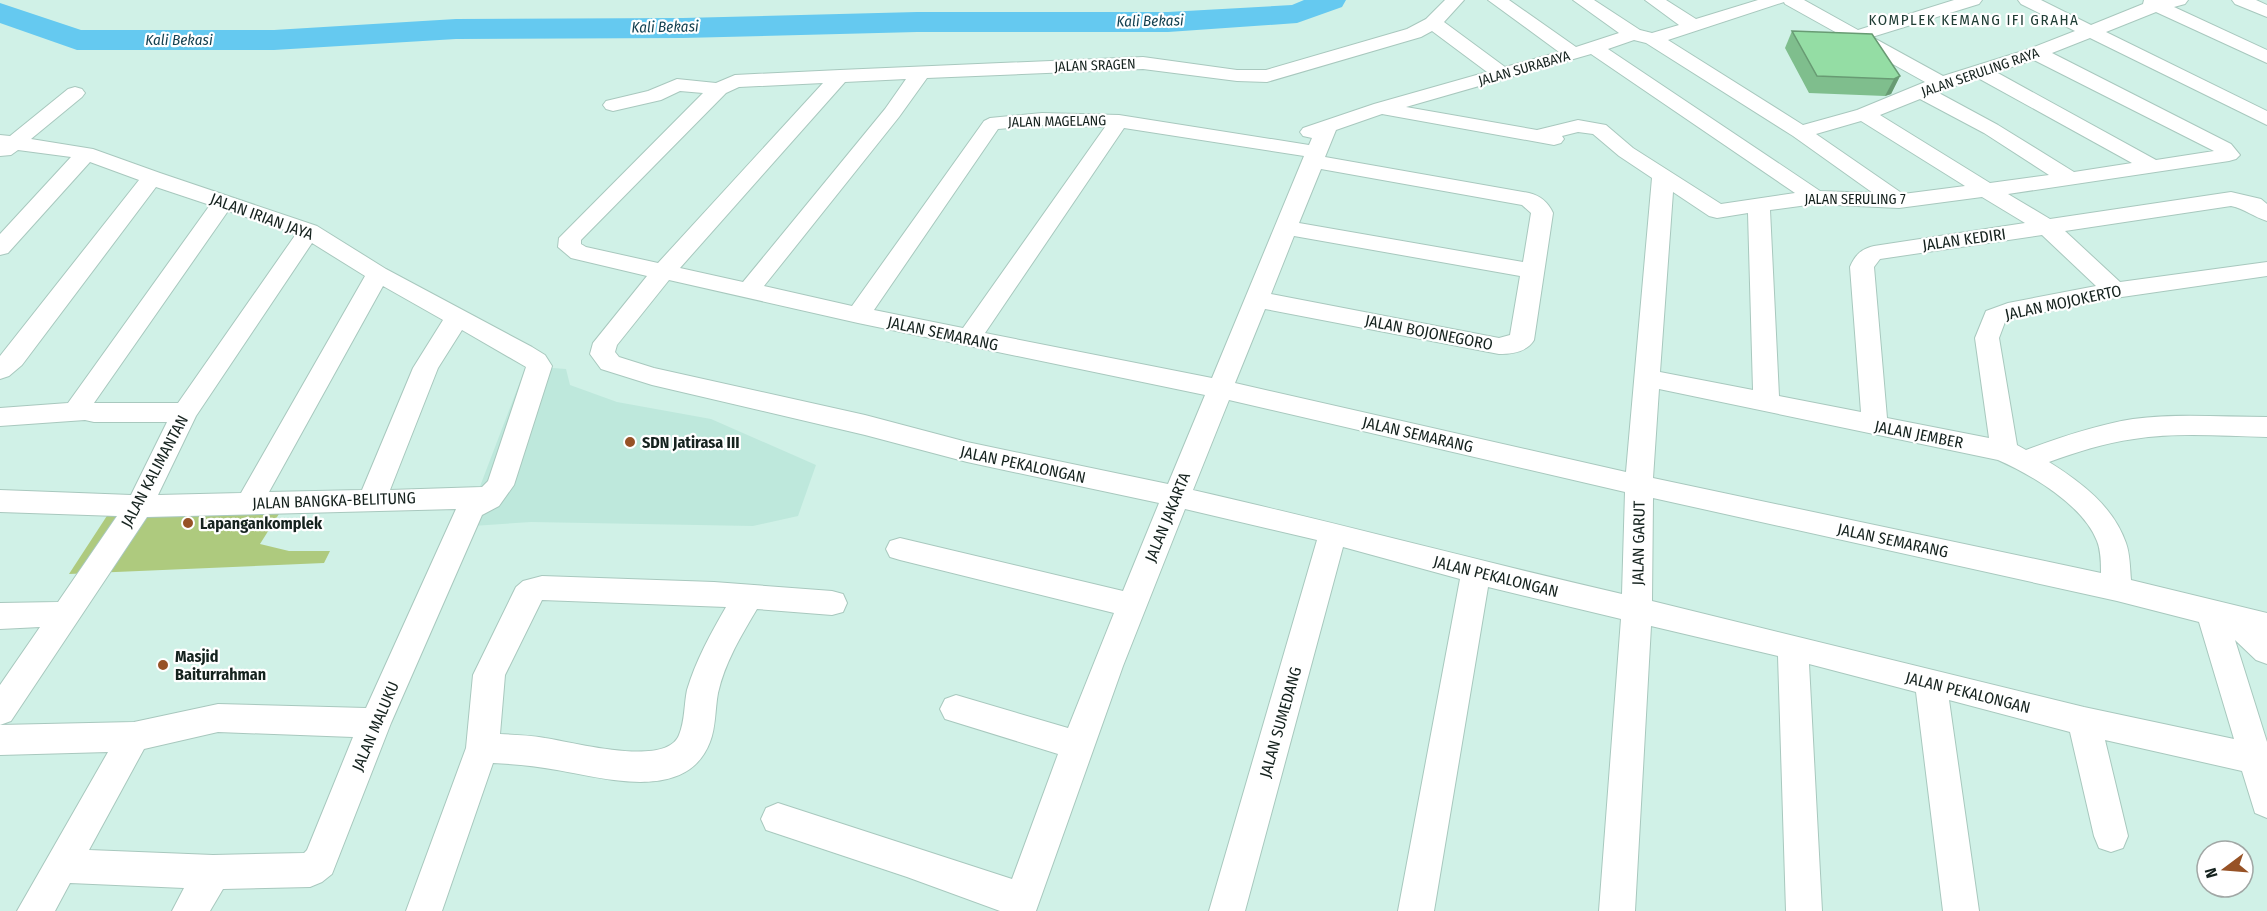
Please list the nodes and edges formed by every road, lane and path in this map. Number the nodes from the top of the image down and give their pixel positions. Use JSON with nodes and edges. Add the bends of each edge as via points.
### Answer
{"nodes":[{"id":1,"x":1455,"y":0,"type":"edge"},
{"id":2,"x":1497,"y":0,"type":"edge"},
{"id":3,"x":1582,"y":0,"type":"edge"},
{"id":4,"x":1654,"y":0,"type":"edge"},
{"id":5,"x":1776,"y":0,"type":"edge"},
{"id":6,"x":1791,"y":0,"type":"edge"},
{"id":7,"x":1973,"y":0,"type":"edge"},
{"id":8,"x":2027,"y":0,"type":"edge"},
{"id":9,"x":2241,"y":0,"type":"edge"},
{"id":10,"x":2164,"y":2,"type":"edge"},
{"id":11,"x":2267,"y":12,"type":"edge"},
{"id":12,"x":1433,"y":23,"type":"junction"},
{"id":13,"x":1693,"y":26,"type":"junction"},
{"id":14,"x":2089,"y":31,"type":"junction"},
{"id":15,"x":1857,"y":36,"type":"junction"},
{"id":16,"x":1643,"y":37,"type":"junction"},
{"id":17,"x":2267,"y":48,"type":"edge"},
{"id":18,"x":1584,"y":50,"type":"junction"},
{"id":19,"x":2036,"y":52,"type":"junction"},
{"id":20,"x":2267,"y":57,"type":"edge"},
{"id":21,"x":1980,"y":71,"type":"junction"},
{"id":22,"x":920,"y":74,"type":"junction"},
{"id":23,"x":1501,"y":74,"type":"junction"},
{"id":24,"x":840,"y":76,"type":"junction"},
{"id":25,"x":1931,"y":87,"type":"junction"},
{"id":26,"x":719,"y":89,"type":"junction"},
{"id":27,"x":75,"y":93,"type":"dead end"},
{"id":28,"x":613,"y":105,"type":"dead end"},
{"id":29,"x":1381,"y":108,"type":"junction"},
{"id":30,"x":1864,"y":114,"type":"junction"},
{"id":31,"x":2267,"y":119,"type":"edge"},
{"id":32,"x":1119,"y":121,"type":"junction"},
{"id":33,"x":1800,"y":132,"type":"junction"},
{"id":34,"x":1537,"y":136,"type":"junction"},
{"id":35,"x":4,"y":146,"type":"edge"},
{"id":36,"x":1318,"y":147,"type":"junction"},
{"id":37,"x":1626,"y":152,"type":"junction"},
{"id":38,"x":86,"y":153,"type":"junction"},
{"id":39,"x":2154,"y":167,"type":"junction"},
{"id":40,"x":1663,"y":175,"type":"junction"},
{"id":41,"x":152,"y":178,"type":"junction"},
{"id":42,"x":2070,"y":179,"type":"junction"},
{"id":43,"x":1986,"y":189,"type":"junction"},
{"id":44,"x":1815,"y":197,"type":"junction"},
{"id":45,"x":224,"y":201,"type":"junction"},
{"id":46,"x":1899,"y":201,"type":"junction"},
{"id":47,"x":1758,"y":204,"type":"junction"},
{"id":48,"x":1717,"y":211,"type":"junction"},
{"id":49,"x":2267,"y":214,"type":"edge"},
{"id":50,"x":1285,"y":228,"type":"junction"},
{"id":51,"x":2048,"y":228,"type":"junction"},
{"id":52,"x":309,"y":231,"type":"junction"},
{"id":53,"x":1759,"y":238,"type":"junction"},
{"id":54,"x":0,"y":248,"type":"edge"},
{"id":55,"x":2267,"y":269,"type":"edge"},
{"id":56,"x":1533,"y":271,"type":"junction"},
{"id":57,"x":663,"y":272,"type":"junction"},
{"id":58,"x":378,"y":274,"type":"junction"},
{"id":59,"x":2115,"y":290,"type":"junction"},
{"id":60,"x":748,"y":291,"type":"junction"},
{"id":61,"x":1256,"y":299,"type":"junction"},
{"id":62,"x":858,"y":315,"type":"junction"},
{"id":63,"x":457,"y":318,"type":"junction"},
{"id":64,"x":969,"y":338,"type":"junction"},
{"id":65,"x":536,"y":361,"type":"joint"},
{"id":66,"x":0,"y":370,"type":"edge"},
{"id":67,"x":1647,"y":378,"type":"junction"},
{"id":68,"x":1220,"y":389,"type":"junction"},
{"id":69,"x":1766,"y":403,"type":"junction"},
{"id":70,"x":83,"y":411,"type":"junction"},
{"id":71,"x":185,"y":412,"type":"junction"},
{"id":72,"x":0,"y":417,"type":"edge"},
{"id":73,"x":1875,"y":426,"type":"junction"},
{"id":74,"x":2267,"y":427,"type":"edge"},
{"id":75,"x":2015,"y":456,"type":"junction"},
{"id":76,"x":1639,"y":485,"type":"junction"},
{"id":77,"x":1174,"y":496,"type":"junction"},
{"id":78,"x":489,"y":498,"type":"junction"},
{"id":79,"x":372,"y":500,"type":"junction"},
{"id":80,"x":0,"y":501,"type":"edge"},
{"id":81,"x":249,"y":503,"type":"junction"},
{"id":82,"x":139,"y":506,"type":"junction"},
{"id":83,"x":1333,"y":533,"type":"junction"},
{"id":84,"x":900,"y":549,"type":"dead end"},
{"id":85,"x":1476,"y":572,"type":"junction"},
{"id":86,"x":2117,"y":589,"type":"junction"},
{"id":87,"x":748,"y":598,"type":"junction"},
{"id":88,"x":832,"y":603,"type":"dead end"},
{"id":89,"x":1132,"y":606,"type":"junction"},
{"id":90,"x":1636,"y":610,"type":"junction"},
{"id":91,"x":63,"y":614,"type":"junction"},
{"id":92,"x":2222,"y":615,"type":"junction"},
{"id":93,"x":0,"y":616,"type":"edge"},
{"id":94,"x":2267,"y":626,"type":"edge"},
{"id":95,"x":1793,"y":647,"type":"junction"},
{"id":96,"x":2267,"y":651,"type":"edge"},
{"id":97,"x":1931,"y":683,"type":"junction"},
{"id":98,"x":956,"y":709,"type":"dead end"},
{"id":99,"x":0,"y":711,"type":"edge"},
{"id":100,"x":2084,"y":721,"type":"junction"},
{"id":101,"x":375,"y":723,"type":"junction"},
{"id":102,"x":134,"y":737,"type":"junction"},
{"id":103,"x":0,"y":740,"type":"edge"},
{"id":104,"x":1076,"y":745,"type":"junction"},
{"id":105,"x":482,"y":748,"type":"junction"},
{"id":106,"x":2256,"y":759,"type":"junction"},
{"id":107,"x":2267,"y":802,"type":"edge"},
{"id":108,"x":778,"y":819,"type":"dead end"},
{"id":109,"x":2111,"y":836,"type":"dead end"},
{"id":110,"x":62,"y":866,"type":"junction"},
{"id":111,"x":213,"y":872,"type":"junction"},
{"id":112,"x":1020,"y":906,"type":"edge"},
{"id":113,"x":35,"y":911,"type":"edge"},
{"id":114,"x":190,"y":911,"type":"edge"},
{"id":115,"x":424,"y":911,"type":"edge"},
{"id":116,"x":1227,"y":911,"type":"edge"},
{"id":117,"x":1416,"y":911,"type":"edge"},
{"id":118,"x":1617,"y":911,"type":"edge"},
{"id":119,"x":1804,"y":911,"type":"edge"},
{"id":120,"x":1961,"y":911,"type":"edge"}],
"edges":[{"from":1,"to":12,"type":"street","name":"JALAN SRAGEN"},
{"from":2,"to":18,"type":"street"},
{"from":3,"to":16,"type":"street"},
{"from":4,"to":13,"type":"street"},
{"from":5,"to":13,"type":"street","name":"JALAN SURABAYA"},
{"from":6,"to":15,"type":"street"},
{"from":7,"to":15,"type":"street"},
{"from":8,"to":14,"type":"street"},
{"from":9,"to":11,"type":"street"},
{"from":10,"to":14,"type":"street","name":"JALAN SERULING RAYA"},
{"from":10,"to":17,"type":"street"},
{"from":10,"to":20,"type":"street"},
{"from":12,"to":22,"type":"street","name":"JALAN SRAGEN","via":[[1389,42],[1267,76],[1143,63]]},
{"from":12,"to":23,"type":"street"},
{"from":13,"to":16,"type":"street","name":"JALAN SURABAYA"},
{"from":14,"to":19,"type":"street","name":"JALAN SERULING RAYA"},
{"from":14,"to":31,"type":"street"},
{"from":15,"to":25,"type":"street"},
{"from":16,"to":18,"type":"street","name":"JALAN SURABAYA"},
{"from":16,"to":33,"type":"street"},
{"from":18,"to":23,"type":"street","name":"JALAN SURABAYA"},
{"from":18,"to":44,"type":"street"},
{"from":19,"to":21,"type":"street","name":"JALAN SERULING RAYA"},
{"from":19,"to":39,"type":"street","name":"JALAN SERULING 7","via":[[2229,152],[2226,157]]},
{"from":21,"to":25,"type":"street","name":"JALAN SERULING RAYA"},
{"from":21,"to":39,"type":"street"},
{"from":22,"to":24,"type":"street","name":"JALAN SRAGEN"},
{"from":22,"to":60,"type":"street"},
{"from":23,"to":29,"type":"street","name":"JALAN SURABAYA"},
{"from":24,"to":26,"type":"street","name":"JALAN SRAGEN","via":[[750,79]]},
{"from":24,"to":57,"type":"street"},
{"from":25,"to":30,"type":"street","name":"JALAN SERULING RAYA"},
{"from":25,"to":42,"type":"street"},
{"from":26,"to":28,"type":"street","via":[[677,85],[654,96]]},
{"from":26,"to":57,"type":"street","name":"JALAN SEMARANG","via":[[570,238],[569,247],[579,253]]},
{"from":27,"to":35,"type":"street"},
{"from":29,"to":34,"type":"street"},
{"from":29,"to":36,"type":"street","name":"JALAN SURABAYA"},
{"from":30,"to":33,"type":"street","name":"JALAN SERULING RAYA"},
{"from":30,"to":43,"type":"street"},
{"from":32,"to":36,"type":"street","name":"JALAN MAGELANG"},
{"from":32,"to":62,"type":"street","name":"JALAN MAGELANG","via":[[1042,119],[991,125]]},
{"from":32,"to":64,"type":"street"},
{"from":33,"to":46,"type":"street"},
{"from":34,"to":37,"type":"street"},
{"from":34,"to":37,"type":"street","via":[[1588,126],[1599,129]]},
{"from":35,"to":38,"type":"street","name":"JALAN IRIAN JAYA"},
{"from":36,"to":50,"type":"street","name":"JALAN JAKARTA"},
{"from":36,"to":56,"type":"street","name":"JALAN BOJONEGORO","via":[[1529,200],[1542,213]]},
{"from":37,"to":40,"type":"street"},
{"from":38,"to":41,"type":"street","name":"JALAN IRIAN JAYA"},
{"from":38,"to":54,"type":"street"},
{"from":39,"to":42,"type":"street","name":"JALAN SERULING 7"},
{"from":40,"to":48,"type":"street"},
{"from":40,"to":67,"type":"street","name":"JALAN GARUT"},
{"from":41,"to":45,"type":"street","name":"JALAN IRIAN JAYA"},
{"from":41,"to":66,"type":"street","via":[[13,359]]},
{"from":42,"to":43,"type":"street","name":"JALAN SERULING 7"},
{"from":43,"to":46,"type":"street","name":"JALAN SERULING 7"},
{"from":43,"to":51,"type":"street"},
{"from":44,"to":46,"type":"street","name":"JALAN SERULING 7"},
{"from":44,"to":47,"type":"street","name":"JALAN SERULING 7"},
{"from":45,"to":52,"type":"street","name":"JALAN IRIAN JAYA"},
{"from":45,"to":70,"type":"street","via":[[81,402]]},
{"from":47,"to":48,"type":"street","name":"JALAN SERULING 7"},
{"from":47,"to":53,"type":"street"},
{"from":48,"to":53,"type":"street"},
{"from":49,"to":51,"type":"street","name":"JALAN KEDIRI","via":[[2253,204],[2231,199]]},
{"from":50,"to":56,"type":"street"},
{"from":50,"to":61,"type":"street","name":"JALAN JAKARTA"},
{"from":51,"to":59,"type":"street"},
{"from":51,"to":73,"type":"street","name":"JALAN KEDIRI","via":[[1888,249],[1865,259],[1862,267]]},
{"from":52,"to":58,"type":"street","name":"JALAN IRIAN JAYA"},
{"from":52,"to":71,"type":"street","name":"JALAN KALIMANTAN"},
{"from":53,"to":69,"type":"street"},
{"from":55,"to":59,"type":"street","name":"JALAN MOJOKERTO"},
{"from":56,"to":61,"type":"street","name":"JALAN BOJONEGORO","via":[[1522,340],[1510,346]]},
{"from":57,"to":60,"type":"street","name":"JALAN SEMARANG"},
{"from":57,"to":77,"type":"street","name":"JALAN PEKALONGAN","via":[[605,343],[602,349],[610,363],[967,452]]},
{"from":58,"to":63,"type":"street","name":"JALAN IRIAN JAYA"},
{"from":58,"to":81,"type":"street"},
{"from":59,"to":75,"type":"street","name":"JALAN MOJOKERTO","via":[[1995,317],[1987,338]]},
{"from":60,"to":62,"type":"street","name":"JALAN SEMARANG"},
{"from":61,"to":68,"type":"street","name":"JALAN JAKARTA"},
{"from":62,"to":64,"type":"street","name":"JALAN SEMARANG"},
{"from":63,"to":65,"type":"street","name":"JALAN IRIAN JAYA"},
{"from":63,"to":79,"type":"street","via":[[426,368]]},
{"from":64,"to":68,"type":"street","name":"JALAN SEMARANG"},
{"from":65,"to":78,"type":"street","name":"JALAN MALUKU","via":[[537,376],[500,486]]},
{"from":67,"to":69,"type":"street","name":"JALAN JEMBER"},
{"from":67,"to":76,"type":"street","name":"JALAN GARUT"},
{"from":68,"to":76,"type":"street","name":"JALAN SEMARANG"},
{"from":68,"to":77,"type":"street","name":"JALAN JAKARTA"},
{"from":69,"to":73,"type":"street","name":"JALAN JEMBER"},
{"from":70,"to":71,"type":"street"},
{"from":70,"to":72,"type":"street"},
{"from":71,"to":82,"type":"street","name":"JALAN KALIMANTAN"},
{"from":73,"to":75,"type":"street","name":"JALAN JEMBER"},
{"from":74,"to":75,"type":"street","via":[[2122,430]]},
{"from":75,"to":86,"type":"street","name":"JALAN JEMBER","via":[[2054,477],[2101,523],[2112,543]]},
{"from":76,"to":86,"type":"street","name":"JALAN SEMARANG"},
{"from":76,"to":90,"type":"street","name":"JALAN GARUT"},
{"from":77,"to":83,"type":"street","name":"JALAN PEKALONGAN"},
{"from":77,"to":89,"type":"street","name":"JALAN JAKARTA"},
{"from":78,"to":79,"type":"street","name":"JALAN BANGKA-BELITUNG"},
{"from":78,"to":101,"type":"street","name":"JALAN MALUKU","via":[[471,508]]},
{"from":79,"to":81,"type":"street","name":"JALAN BANGKA-BELITUNG"},
{"from":80,"to":82,"type":"street","name":"JALAN BANGKA-BELITUNG"},
{"from":81,"to":82,"type":"street","name":"JALAN BANGKA-BELITUNG"},
{"from":82,"to":91,"type":"street","name":"JALAN KALIMANTAN"},
{"from":83,"to":85,"type":"street","name":"JALAN PEKALONGAN"},
{"from":83,"to":116,"type":"street","name":"JALAN SUMEDANG"},
{"from":84,"to":89,"type":"street"},
{"from":85,"to":90,"type":"street","name":"JALAN PEKALONGAN"},
{"from":85,"to":117,"type":"street"},
{"from":86,"to":92,"type":"street","name":"JALAN SEMARANG"},
{"from":87,"to":88,"type":"street"},
{"from":87,"to":105,"type":"street","via":[[709,670],[693,742],[675,761],[662,766],[622,766],[542,752]]},
{"from":87,"to":105,"type":"street","via":[[656,591],[533,590],[489,675]]},
{"from":89,"to":104,"type":"street","name":"JALAN JAKARTA"},
{"from":90,"to":95,"type":"street","name":"JALAN PEKALONGAN"},
{"from":90,"to":118,"type":"street","name":"JALAN GARUT"},
{"from":91,"to":93,"type":"street"},
{"from":91,"to":99,"type":"street","name":"JALAN KALIMANTAN"},
{"from":92,"to":94,"type":"street","name":"JALAN SEMARANG"},
{"from":92,"to":96,"type":"street"},
{"from":92,"to":106,"type":"street"},
{"from":95,"to":97,"type":"street","name":"JALAN PEKALONGAN"},
{"from":95,"to":119,"type":"street"},
{"from":97,"to":100,"type":"street","name":"JALAN PEKALONGAN"},
{"from":97,"to":120,"type":"street"},
{"from":98,"to":104,"type":"street"},
{"from":100,"to":106,"type":"street","name":"JALAN PEKALONGAN"},
{"from":100,"to":109,"type":"street"},
{"from":101,"to":102,"type":"street","via":[[218,718]]},
{"from":101,"to":111,"type":"street","name":"JALAN MALUKU","via":[[320,862],[310,870]]},
{"from":102,"to":103,"type":"street"},
{"from":102,"to":110,"type":"street"},
{"from":104,"to":112,"type":"street","name":"JALAN JAKARTA"},
{"from":105,"to":115,"type":"street"},
{"from":106,"to":107,"type":"street"},
{"from":108,"to":112,"type":"street","via":[[907,860]]},
{"from":110,"to":111,"type":"street","name":"JALAN MALUKU"},
{"from":110,"to":113,"type":"street"},
{"from":111,"to":114,"type":"street"}]}
